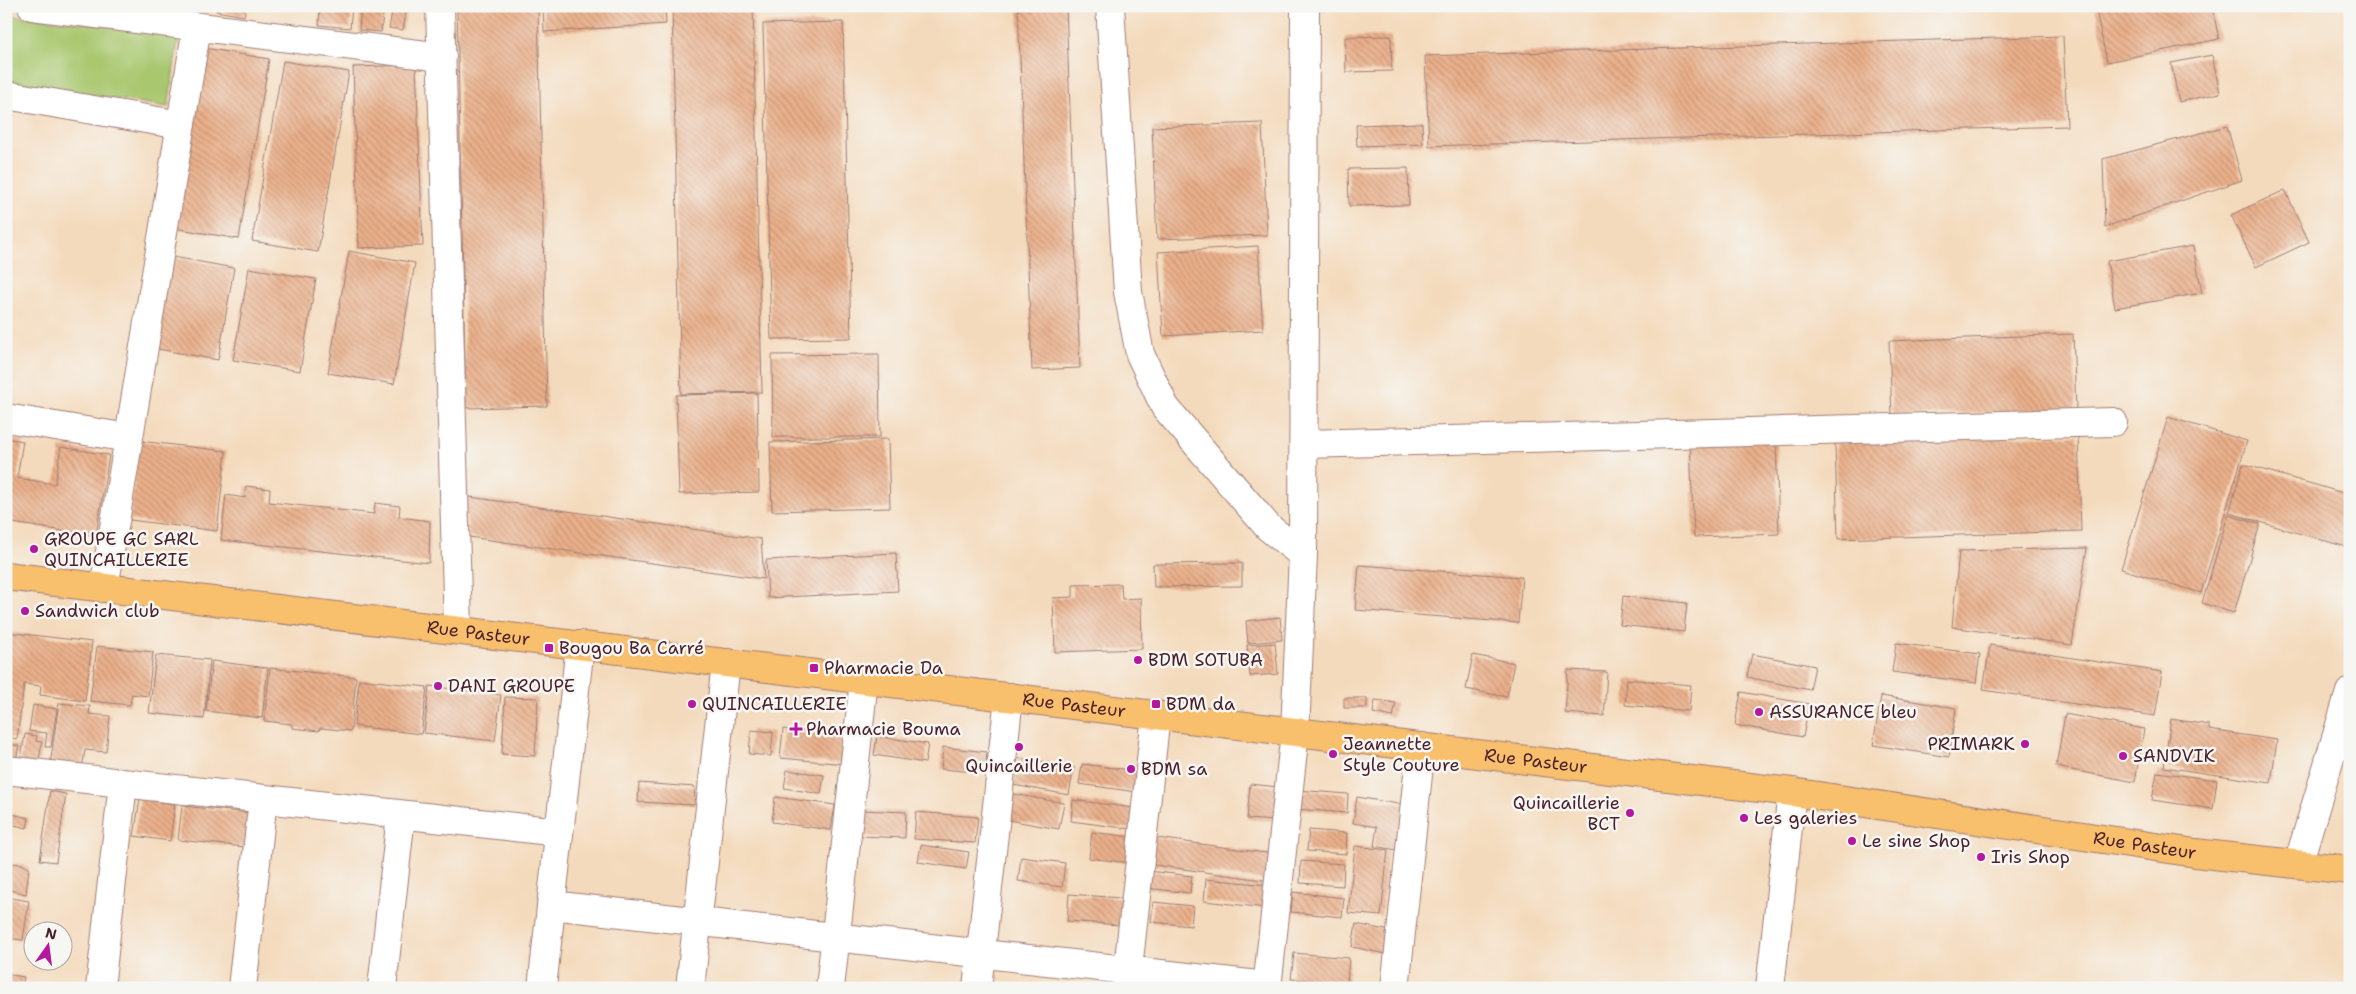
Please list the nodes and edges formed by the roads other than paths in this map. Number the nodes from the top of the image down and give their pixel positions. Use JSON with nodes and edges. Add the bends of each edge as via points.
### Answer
{"nodes":[{"id":1,"x":32,"y":6,"type":"edge"},
{"id":2,"x":440,"y":6,"type":"edge"},
{"id":3,"x":1110,"y":6,"type":"edge"},
{"id":4,"x":1305,"y":6,"type":"edge"},
{"id":5,"x":165,"y":15,"type":"edge"},
{"id":6,"x":197,"y":28,"type":"junction"},
{"id":7,"x":442,"y":56,"type":"junction"},
{"id":8,"x":6,"y":95,"type":"edge"},
{"id":9,"x":181,"y":125,"type":"junction"},
{"id":10,"x":6,"y":418,"type":"edge"},
{"id":11,"x":2112,"y":422,"type":"dead end"},
{"id":12,"x":129,"y":438,"type":"junction"},
{"id":13,"x":1305,"y":444,"type":"junction"},
{"id":14,"x":1303,"y":555,"type":"junction"},
{"id":15,"x":6,"y":576,"type":"edge"},
{"id":16,"x":104,"y":588,"type":"junction"},
{"id":17,"x":458,"y":630,"type":"junction"},
{"id":18,"x":580,"y":645,"type":"junction"},
{"id":19,"x":726,"y":663,"type":"junction"},
{"id":20,"x":864,"y":680,"type":"junction"},
{"id":21,"x":2350,"y":692,"type":"edge"},
{"id":22,"x":1009,"y":697,"type":"junction"},
{"id":23,"x":1156,"y":715,"type":"junction"},
{"id":24,"x":1295,"y":732,"type":"junction"},
{"id":25,"x":1421,"y":747,"type":"junction"},
{"id":26,"x":6,"y":770,"type":"edge"},
{"id":27,"x":123,"y":783,"type":"junction"},
{"id":28,"x":1792,"y":792,"type":"junction"},
{"id":29,"x":262,"y":799,"type":"junction"},
{"id":30,"x":401,"y":814,"type":"junction"},
{"id":31,"x":560,"y":832,"type":"junction"},
{"id":32,"x":2298,"y":864,"type":"junction"},
{"id":33,"x":2350,"y":870,"type":"edge"},
{"id":34,"x":551,"y":905,"type":"junction"},
{"id":35,"x":697,"y":922,"type":"junction"},
{"id":36,"x":836,"y":937,"type":"junction"},
{"id":37,"x":981,"y":953,"type":"junction"},
{"id":38,"x":1126,"y":979,"type":"edge"},
{"id":39,"x":1267,"y":987,"type":"edge"},
{"id":40,"x":100,"y":988,"type":"edge"},
{"id":41,"x":242,"y":988,"type":"edge"},
{"id":42,"x":382,"y":988,"type":"edge"},
{"id":43,"x":542,"y":988,"type":"edge"},
{"id":44,"x":690,"y":988,"type":"edge"},
{"id":45,"x":830,"y":988,"type":"edge"},
{"id":46,"x":977,"y":988,"type":"edge"},
{"id":47,"x":1395,"y":988,"type":"edge"},
{"id":48,"x":1770,"y":988,"type":"edge"}],
"edges":[{"from":1,"to":5,"type":"street"},
{"from":2,"to":7,"type":"street"},
{"from":3,"to":14,"type":"street","via":[[1128,292],[1140,354],[1165,408],[1268,527]]},
{"from":4,"to":13,"type":"street"},
{"from":5,"to":6,"type":"street"},
{"from":6,"to":7,"type":"street"},
{"from":6,"to":9,"type":"street"},
{"from":7,"to":17,"type":"street"},
{"from":8,"to":9,"type":"street"},
{"from":9,"to":12,"type":"street"},
{"from":10,"to":12,"type":"street"},
{"from":11,"to":13,"type":"street"},
{"from":12,"to":16,"type":"street"},
{"from":13,"to":14,"type":"street"},
{"from":14,"to":24,"type":"street"},
{"from":15,"to":16,"type":"main road","name":"Rue Pasteur"},
{"from":16,"to":17,"type":"main road","name":"Rue Pasteur"},
{"from":17,"to":18,"type":"main road","name":"Rue Pasteur"},
{"from":18,"to":19,"type":"main road","name":"Rue Pasteur"},
{"from":18,"to":31,"type":"street"},
{"from":19,"to":20,"type":"main road","name":"Rue Pasteur"},
{"from":19,"to":35,"type":"street"},
{"from":20,"to":22,"type":"main road","name":"Rue Pasteur"},
{"from":20,"to":36,"type":"street"},
{"from":21,"to":32,"type":"street"},
{"from":22,"to":23,"type":"main road","name":"Rue Pasteur"},
{"from":22,"to":37,"type":"street"},
{"from":23,"to":24,"type":"main road","name":"Rue Pasteur"},
{"from":23,"to":38,"type":"street"},
{"from":24,"to":25,"type":"main road","name":"Rue Pasteur"},
{"from":24,"to":39,"type":"street"},
{"from":25,"to":28,"type":"main road","name":"Rue Pasteur"},
{"from":25,"to":47,"type":"street"},
{"from":26,"to":27,"type":"street"},
{"from":27,"to":29,"type":"street"},
{"from":27,"to":40,"type":"street"},
{"from":28,"to":32,"type":"main road","name":"Rue Pasteur","via":[[2195,854]]},
{"from":28,"to":48,"type":"street"},
{"from":29,"to":30,"type":"street"},
{"from":29,"to":41,"type":"street"},
{"from":30,"to":31,"type":"street"},
{"from":30,"to":42,"type":"street"},
{"from":31,"to":34,"type":"street"},
{"from":32,"to":33,"type":"main road","name":"Rue Pasteur"},
{"from":34,"to":35,"type":"street"},
{"from":34,"to":43,"type":"street"},
{"from":35,"to":36,"type":"street"},
{"from":35,"to":44,"type":"street"},
{"from":36,"to":37,"type":"street"},
{"from":36,"to":45,"type":"street"},
{"from":37,"to":38,"type":"street"},
{"from":37,"to":46,"type":"street"},
{"from":38,"to":39,"type":"street"}]}
